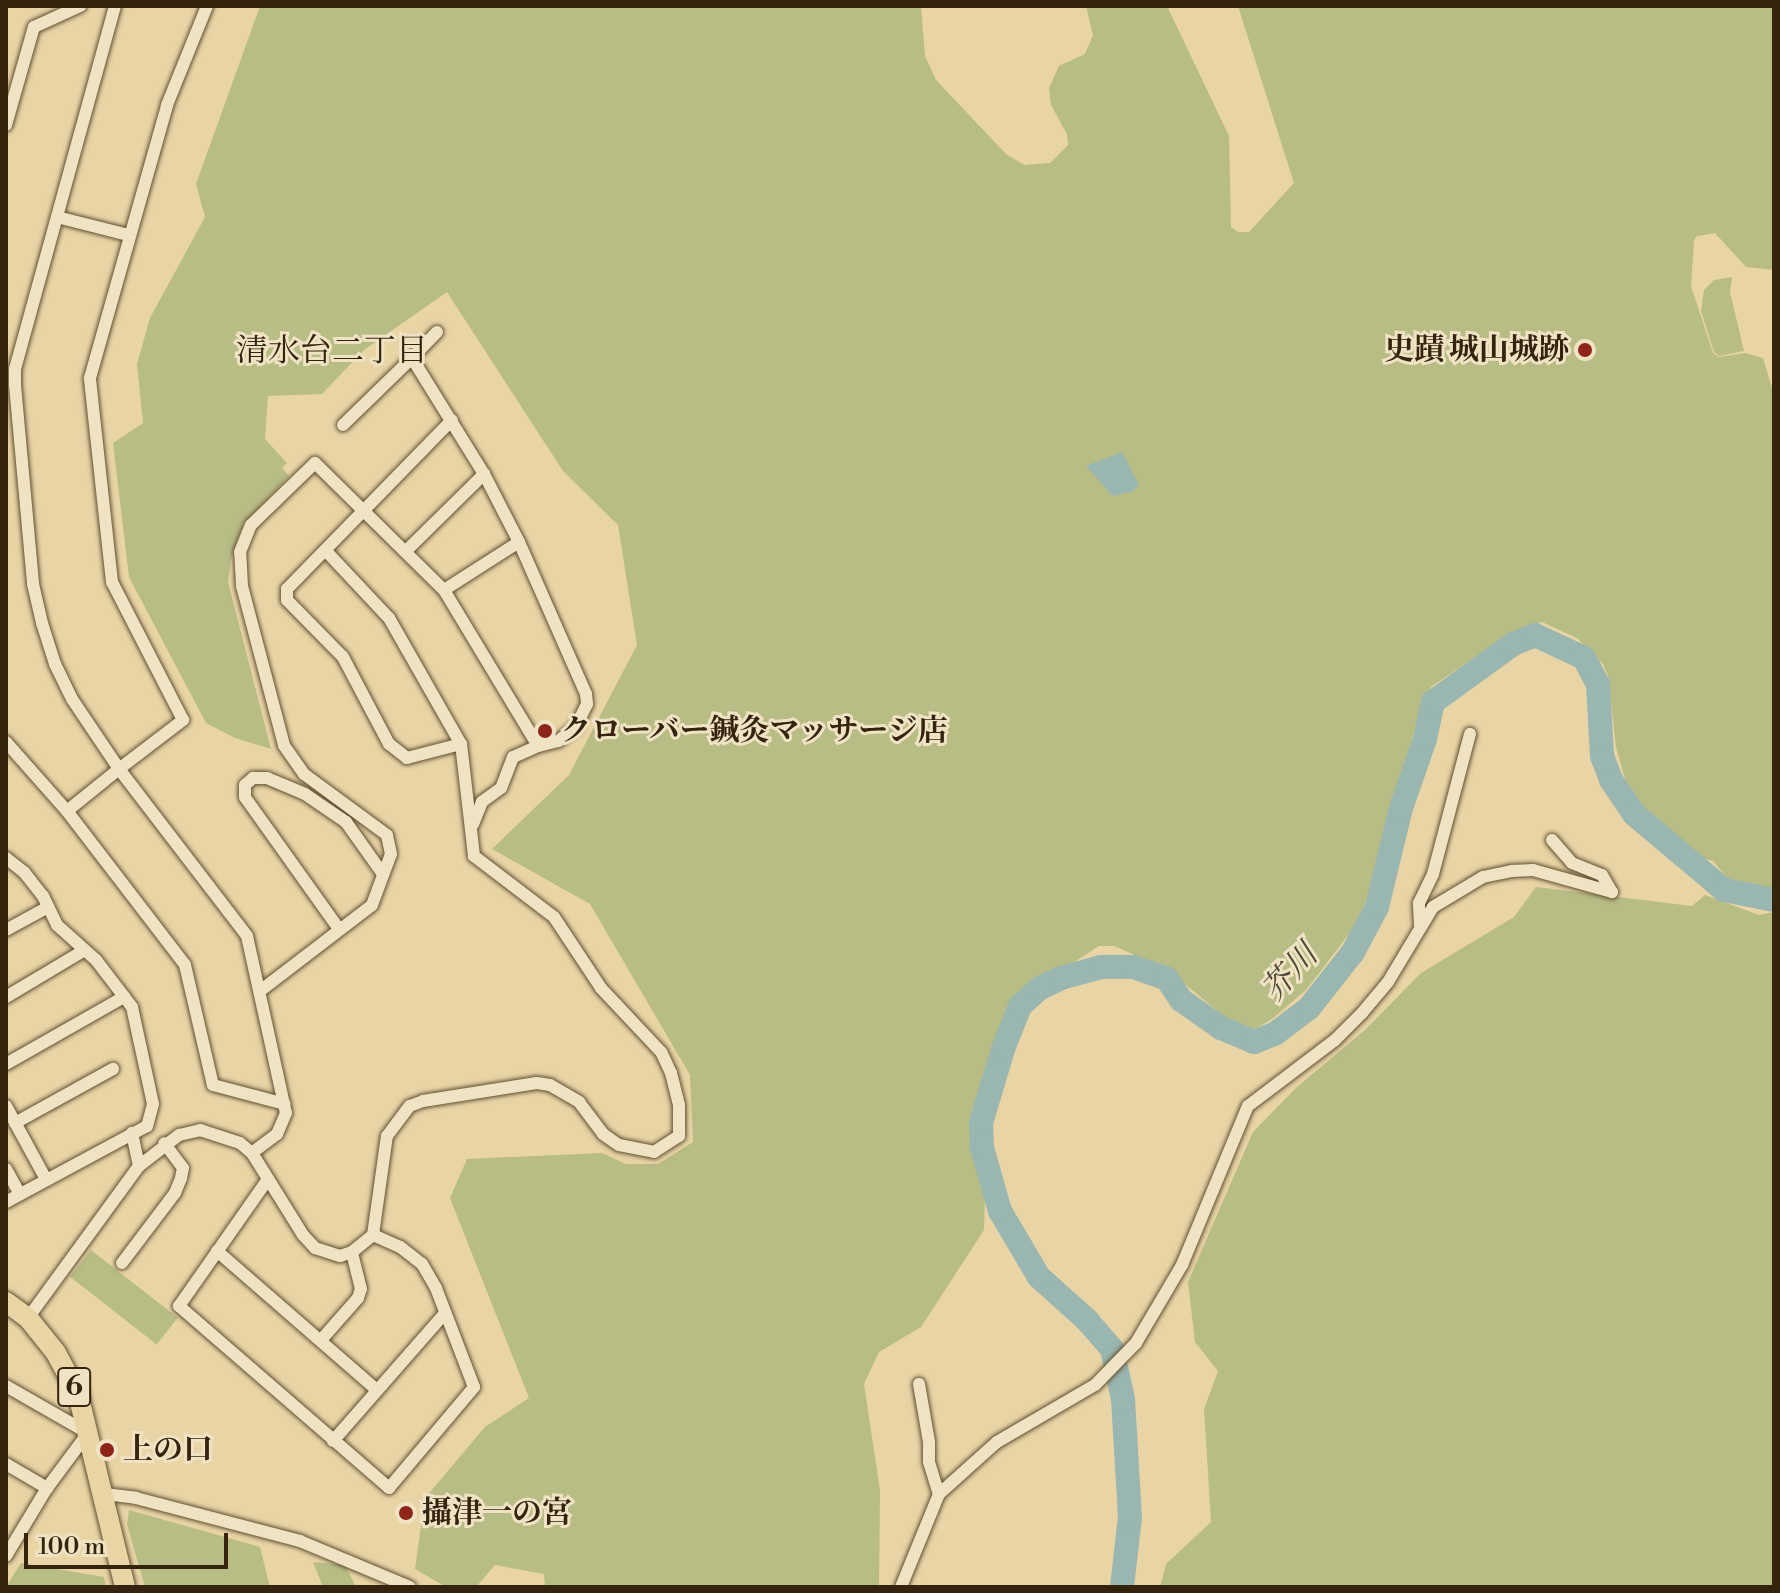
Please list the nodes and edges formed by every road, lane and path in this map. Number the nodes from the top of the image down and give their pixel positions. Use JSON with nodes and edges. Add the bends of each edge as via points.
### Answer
{"nodes":[{"id":1,"x":80,"y":6,"type":"edge"},
{"id":2,"x":115,"y":6,"type":"edge"},
{"id":3,"x":207,"y":6,"type":"edge"},
{"id":4,"x":6,"y":125,"type":"edge"},
{"id":5,"x":57,"y":217,"type":"junction"},
{"id":6,"x":128,"y":235,"type":"junction"},
{"id":7,"x":437,"y":332,"type":"dead end"},
{"id":8,"x":412,"y":358,"type":"junction"},
{"id":9,"x":452,"y":420,"type":"junction"},
{"id":10,"x":343,"y":425,"type":"dead end"},
{"id":11,"x":484,"y":474,"type":"junction"},
{"id":12,"x":364,"y":508,"type":"junction"},
{"id":13,"x":519,"y":542,"type":"junction"},
{"id":14,"x":326,"y":551,"type":"junction"},
{"id":15,"x":406,"y":551,"type":"junction"},
{"id":16,"x":444,"y":590,"type":"junction"},
{"id":17,"x":1470,"y":734,"type":"dead end"},
{"id":18,"x":6,"y":742,"type":"edge"},
{"id":19,"x":461,"y":744,"type":"junction"},
{"id":20,"x":538,"y":746,"type":"junction"},
{"id":21,"x":119,"y":769,"type":"junction"},
{"id":22,"x":67,"y":811,"type":"junction"},
{"id":23,"x":473,"y":825,"type":"junction"},
{"id":24,"x":1552,"y":840,"type":"dead end"},
{"id":25,"x":8,"y":862,"type":"edge"},
{"id":26,"x":383,"y":874,"type":"junction"},
{"id":27,"x":48,"y":907,"type":"junction"},
{"id":28,"x":1420,"y":925,"type":"junction"},
{"id":29,"x":339,"y":929,"type":"junction"},
{"id":30,"x":6,"y":930,"type":"edge"},
{"id":31,"x":83,"y":951,"type":"junction"},
{"id":32,"x":260,"y":991,"type":"junction"},
{"id":33,"x":6,"y":997,"type":"edge"},
{"id":34,"x":124,"y":997,"type":"junction"},
{"id":35,"x":6,"y":1064,"type":"edge"},
{"id":36,"x":113,"y":1069,"type":"dead end"},
{"id":37,"x":285,"y":1104,"type":"junction"},
{"id":38,"x":6,"y":1106,"type":"edge"},
{"id":39,"x":15,"y":1123,"type":"junction"},
{"id":40,"x":132,"y":1133,"type":"junction"},
{"id":41,"x":164,"y":1143,"type":"junction"},
{"id":42,"x":252,"y":1153,"type":"junction"},
{"id":43,"x":139,"y":1166,"type":"junction"},
{"id":44,"x":6,"y":1169,"type":"edge"},
{"id":45,"x":46,"y":1179,"type":"junction"},
{"id":46,"x":268,"y":1179,"type":"junction"},
{"id":47,"x":20,"y":1194,"type":"junction"},
{"id":48,"x":6,"y":1202,"type":"edge"},
{"id":49,"x":373,"y":1235,"type":"junction"},
{"id":50,"x":217,"y":1251,"type":"junction"},
{"id":51,"x":352,"y":1252,"type":"junction"},
{"id":52,"x":122,"y":1263,"type":"dead end"},
{"id":53,"x":6,"y":1302,"type":"edge"},
{"id":54,"x":445,"y":1313,"type":"junction"},
{"id":55,"x":28,"y":1318,"type":"junction"},
{"id":56,"x":321,"y":1340,"type":"junction"},
{"id":57,"x":919,"y":1384,"type":"dead end"},
{"id":58,"x":6,"y":1386,"type":"edge"},
{"id":59,"x":376,"y":1389,"type":"junction"},
{"id":60,"x":88,"y":1433,"type":"junction"},
{"id":61,"x":333,"y":1441,"type":"junction"},
{"id":62,"x":6,"y":1464,"type":"edge"},
{"id":63,"x":47,"y":1488,"type":"junction"},
{"id":64,"x":105,"y":1494,"type":"junction"},
{"id":65,"x":939,"y":1494,"type":"junction"},
{"id":66,"x":7,"y":1550,"type":"edge"},
{"id":67,"x":125,"y":1587,"type":"edge"},
{"id":68,"x":410,"y":1587,"type":"edge"},
{"id":69,"x":901,"y":1587,"type":"edge"}],
"edges":[{"from":1,"to":4,"type":"street","via":[[34,27]]},
{"from":2,"to":5,"type":"street"},
{"from":3,"to":6,"type":"street","via":[[167,105]]},
{"from":5,"to":6,"type":"street"},
{"from":5,"to":21,"type":"street","via":[[15,369],[33,584],[55,664],[85,721]]},
{"from":6,"to":21,"type":"street","via":[[90,378],[107,558],[127,617],[183,720]]},
{"from":7,"to":8,"type":"street"},
{"from":8,"to":9,"type":"street"},
{"from":8,"to":10,"type":"street"},
{"from":9,"to":11,"type":"street"},
{"from":9,"to":12,"type":"street"},
{"from":11,"to":13,"type":"street"},
{"from":11,"to":15,"type":"street"},
{"from":12,"to":14,"type":"street"},
{"from":12,"to":15,"type":"street"},
{"from":12,"to":26,"type":"street","via":[[315,463],[251,525],[240,552],[250,625],[284,745],[304,774],[387,835],[391,854]]},
{"from":13,"to":16,"type":"street"},
{"from":13,"to":20,"type":"street","via":[[587,704],[576,727],[558,741]]},
{"from":14,"to":19,"type":"street","via":[[389,618]]},
{"from":14,"to":19,"type":"street","via":[[287,589],[287,600],[343,657],[389,744],[407,758]]},
{"from":15,"to":16,"type":"street"},
{"from":16,"to":20,"type":"street"},
{"from":17,"to":28,"type":"street","via":[[1433,874],[1419,903]]},
{"from":18,"to":22,"type":"street"},
{"from":19,"to":23,"type":"street"},
{"from":20,"to":23,"type":"street","via":[[513,757],[501,788],[482,802]]},
{"from":21,"to":22,"type":"street"},
{"from":21,"to":32,"type":"street","via":[[238,921],[247,936]]},
{"from":22,"to":37,"type":"street","via":[[185,965],[213,1085]]},
{"from":23,"to":49,"type":"street","via":[[474,856],[554,917],[601,988],[661,1052],[679,1105],[679,1136],[654,1152],[619,1145],[603,1134],[579,1102],[537,1083],[423,1101],[410,1106],[387,1136]]},
{"from":24,"to":28,"type":"street","via":[[1572,863],[1602,875],[1612,892],[1533,870],[1512,871],[1461,888],[1433,907]]},
{"from":25,"to":27,"type":"street","via":[[24,872]]},
{"from":26,"to":29,"type":"street","via":[[372,905]]},
{"from":26,"to":29,"type":"street","via":[[346,822],[305,794],[267,778],[253,778],[245,785],[245,797]]},
{"from":27,"to":30,"type":"street"},
{"from":27,"to":31,"type":"street","via":[[57,925]]},
{"from":28,"to":65,"type":"street","via":[[1388,982],[1362,1013],[1248,1106],[1182,1265],[1129,1349],[1095,1385],[997,1442]]},
{"from":29,"to":32,"type":"street"},
{"from":31,"to":33,"type":"street"},
{"from":31,"to":34,"type":"street"},
{"from":32,"to":37,"type":"street"},
{"from":34,"to":35,"type":"street"},
{"from":34,"to":40,"type":"street","via":[[132,1007],[153,1104],[147,1126]]},
{"from":36,"to":39,"type":"street"},
{"from":37,"to":42,"type":"street","via":[[277,1134]]},
{"from":38,"to":39,"type":"street"},
{"from":39,"to":45,"type":"street"},
{"from":40,"to":43,"type":"street"},
{"from":40,"to":45,"type":"street"},
{"from":41,"to":42,"type":"street","via":[[200,1130],[240,1143]]},
{"from":41,"to":43,"type":"street"},
{"from":41,"to":52,"type":"street","via":[[183,1168],[181,1178]]},
{"from":42,"to":46,"type":"street"},
{"from":43,"to":55,"type":"street"},
{"from":44,"to":47,"type":"street"},
{"from":45,"to":47,"type":"street"},
{"from":46,"to":50,"type":"street"},
{"from":46,"to":51,"type":"street","via":[[315,1248],[340,1256]]},
{"from":47,"to":48,"type":"street"},
{"from":49,"to":51,"type":"street"},
{"from":49,"to":54,"type":"street","via":[[422,1264]]},
{"from":50,"to":56,"type":"street"},
{"from":50,"to":61,"type":"street","via":[[179,1306]]},
{"from":51,"to":56,"type":"street","via":[[361,1289],[358,1298]]},
{"from":53,"to":55,"type":"main road","number":"6"},
{"from":54,"to":59,"type":"street"},
{"from":54,"to":61,"type":"street","via":[[474,1387],[389,1488]]},
{"from":55,"to":60,"type":"main road","number":"6","via":[[56,1353],[78,1394]]},
{"from":56,"to":59,"type":"street"},
{"from":57,"to":65,"type":"street","via":[[929,1462]]},
{"from":58,"to":60,"type":"street"},
{"from":59,"to":61,"type":"street"},
{"from":60,"to":63,"type":"street"},
{"from":60,"to":64,"type":"main road","number":"6"},
{"from":62,"to":63,"type":"street"},
{"from":63,"to":66,"type":"street"},
{"from":64,"to":67,"type":"main road","number":"6"},
{"from":64,"to":68,"type":"street","via":[[300,1541]]},
{"from":65,"to":69,"type":"street"}]}
